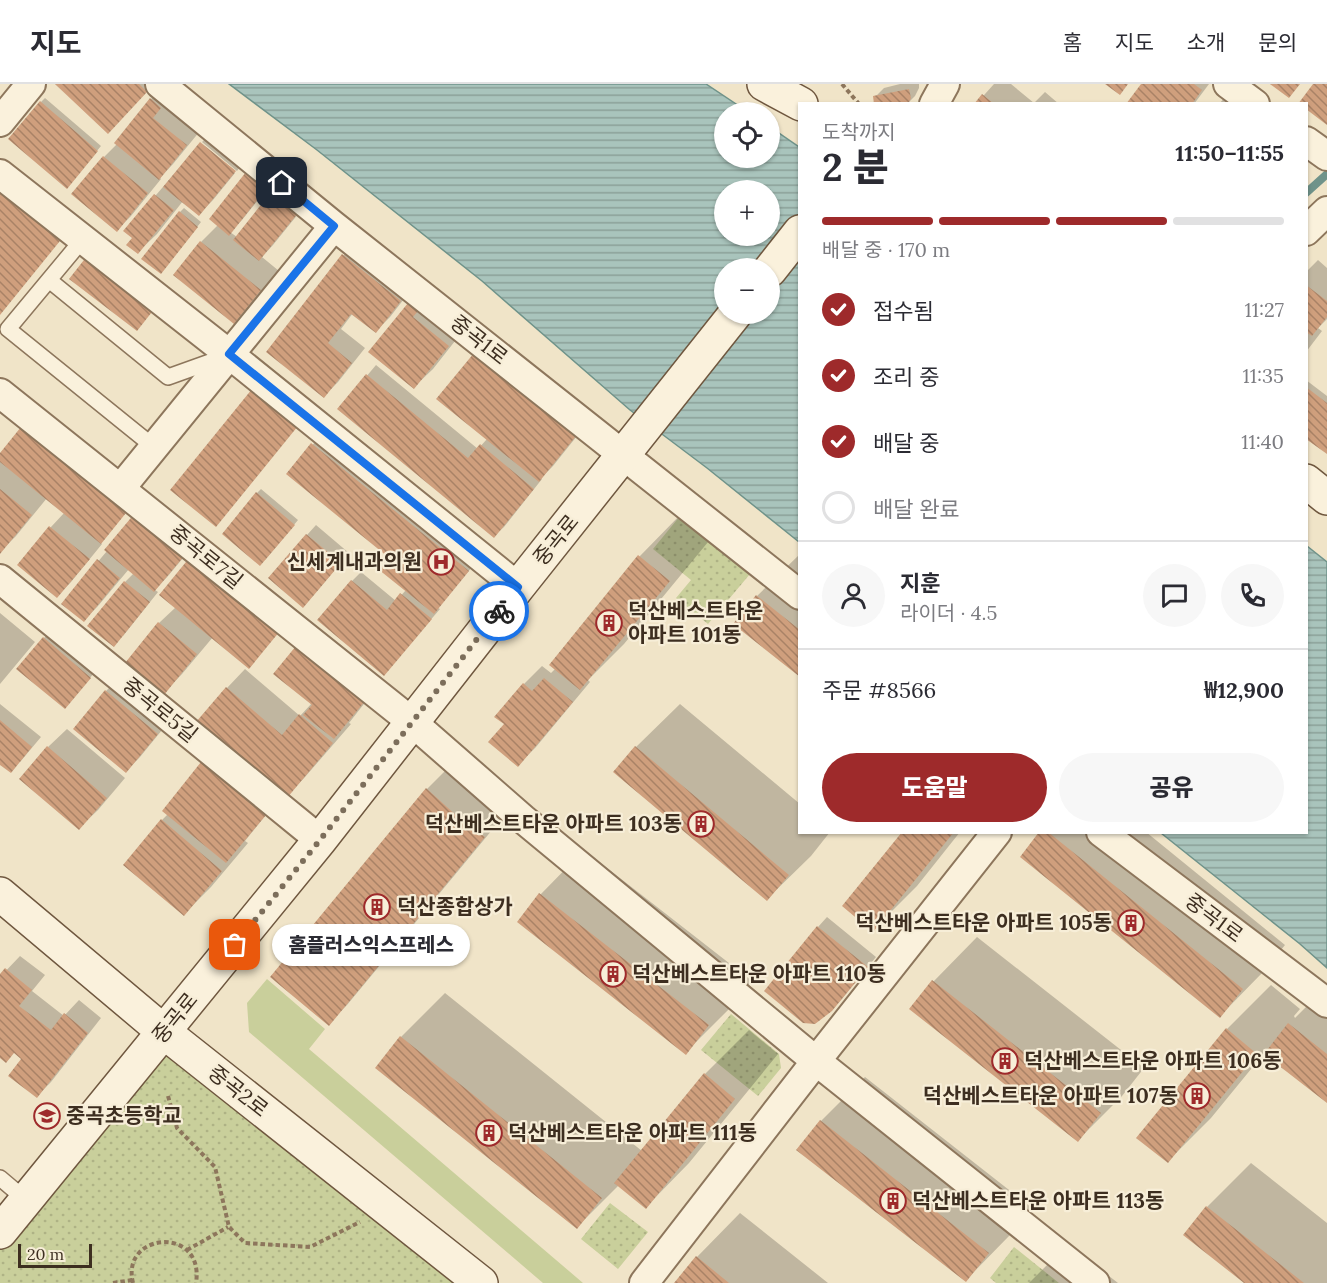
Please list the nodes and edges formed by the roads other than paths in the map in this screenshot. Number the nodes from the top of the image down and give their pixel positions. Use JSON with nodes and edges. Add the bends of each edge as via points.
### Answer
{"nodes":[{"id":1,"x":31,"y":84,"type":"edge"},
{"id":2,"x":160,"y":84,"type":"edge"},
{"id":3,"x":764,"y":84,"type":"edge"},
{"id":4,"x":945,"y":84,"type":"edge"},
{"id":5,"x":1228,"y":84,"type":"edge"},
{"id":6,"x":798,"y":102,"type":"edge"},
{"id":7,"x":935,"y":102,"type":"edge"},
{"id":8,"x":1252,"y":102,"type":"edge"},
{"id":9,"x":0,"y":122,"type":"edge"},
{"id":10,"x":0,"y":174,"type":"edge"},
{"id":11,"x":1327,"y":211,"type":"edge"},
{"id":12,"x":334,"y":226,"type":"junction"},
{"id":13,"x":1308,"y":229,"type":"edge"},
{"id":14,"x":798,"y":235,"type":"edge"},
{"id":15,"x":83,"y":239,"type":"junction"},
{"id":16,"x":779,"y":258,"type":"edge"},
{"id":17,"x":49,"y":280,"type":"junction"},
{"id":18,"x":727,"y":324,"type":"edge"},
{"id":19,"x":229,"y":354,"type":"junction"},
{"id":20,"x":5,"y":408,"type":"edge"},
{"id":21,"x":631,"y":446,"type":"junction"},
{"id":22,"x":154,"y":447,"type":"junction"},
{"id":23,"x":1308,"y":483,"type":"edge"},
{"id":24,"x":120,"y":489,"type":"junction"},
{"id":25,"x":1327,"y":498,"type":"edge"},
{"id":26,"x":0,"y":579,"type":"edge"},
{"id":27,"x":518,"y":587,"type":"junction"},
{"id":28,"x":798,"y":593,"type":"edge"},
{"id":29,"x":412,"y":722,"type":"junction"},
{"id":30,"x":995,"y":834,"type":"edge"},
{"id":31,"x":1104,"y":834,"type":"edge"},
{"id":32,"x":320,"y":840,"type":"junction"},
{"id":33,"x":0,"y":894,"type":"edge"},
{"id":34,"x":1327,"y":1004,"type":"edge"},
{"id":35,"x":164,"y":1032,"type":"junction"},
{"id":36,"x":816,"y":1061,"type":"junction"},
{"id":37,"x":0,"y":1178,"type":"edge"},
{"id":38,"x":26,"y":1200,"type":"junction"},
{"id":39,"x":0,"y":1232,"type":"edge"},
{"id":40,"x":481,"y":1283,"type":"edge"},
{"id":41,"x":644,"y":1283,"type":"edge"},
{"id":42,"x":1095,"y":1283,"type":"edge"}],
"edges":[{"from":1,"to":9,"type":"street"},
{"from":2,"to":12,"type":"street","name":"중곡1로"},
{"from":3,"to":6,"type":"street"},
{"from":4,"to":7,"type":"street"},
{"from":5,"to":8,"type":"street"},
{"from":10,"to":15,"type":"street"},
{"from":11,"to":13,"type":"street"},
{"from":12,"to":19,"type":"street"},
{"from":12,"to":21,"type":"street","name":"중곡1로"},
{"from":14,"to":16,"type":"street"},
{"from":15,"to":17,"type":"lane"},
{"from":15,"to":19,"type":"street"},
{"from":17,"to":19,"type":"lane","via":[[168,377]]},
{"from":17,"to":22,"type":"lane","via":[[8,329]]},
{"from":18,"to":21,"type":"street","name":"중곡로"},
{"from":19,"to":22,"type":"street"},
{"from":19,"to":27,"type":"street"},
{"from":20,"to":24,"type":"street","name":"중곡로7길"},
{"from":21,"to":27,"type":"street","name":"중곡로"},
{"from":21,"to":28,"type":"street","name":"중곡1로"},
{"from":22,"to":24,"type":"street"},
{"from":23,"to":25,"type":"street"},
{"from":24,"to":29,"type":"street","name":"중곡로7길"},
{"from":26,"to":32,"type":"street","name":"중곡로5길"},
{"from":27,"to":29,"type":"street","name":"중곡로"},
{"from":29,"to":32,"type":"street","name":"중곡로"},
{"from":29,"to":36,"type":"street","name":"중곡로7길","via":[[530,825]]},
{"from":30,"to":36,"type":"street"},
{"from":31,"to":34,"type":"street","name":"중곡1로"},
{"from":32,"to":35,"type":"street","name":"중곡로"},
{"from":33,"to":35,"type":"street","name":"중곡2로"},
{"from":35,"to":38,"type":"street","name":"중곡로"},
{"from":35,"to":40,"type":"street","name":"중곡2로"},
{"from":36,"to":41,"type":"street"},
{"from":36,"to":42,"type":"street","name":"중곡로7길"},
{"from":37,"to":38,"type":"lane"},
{"from":38,"to":39,"type":"street","name":"중곡로"}]}
